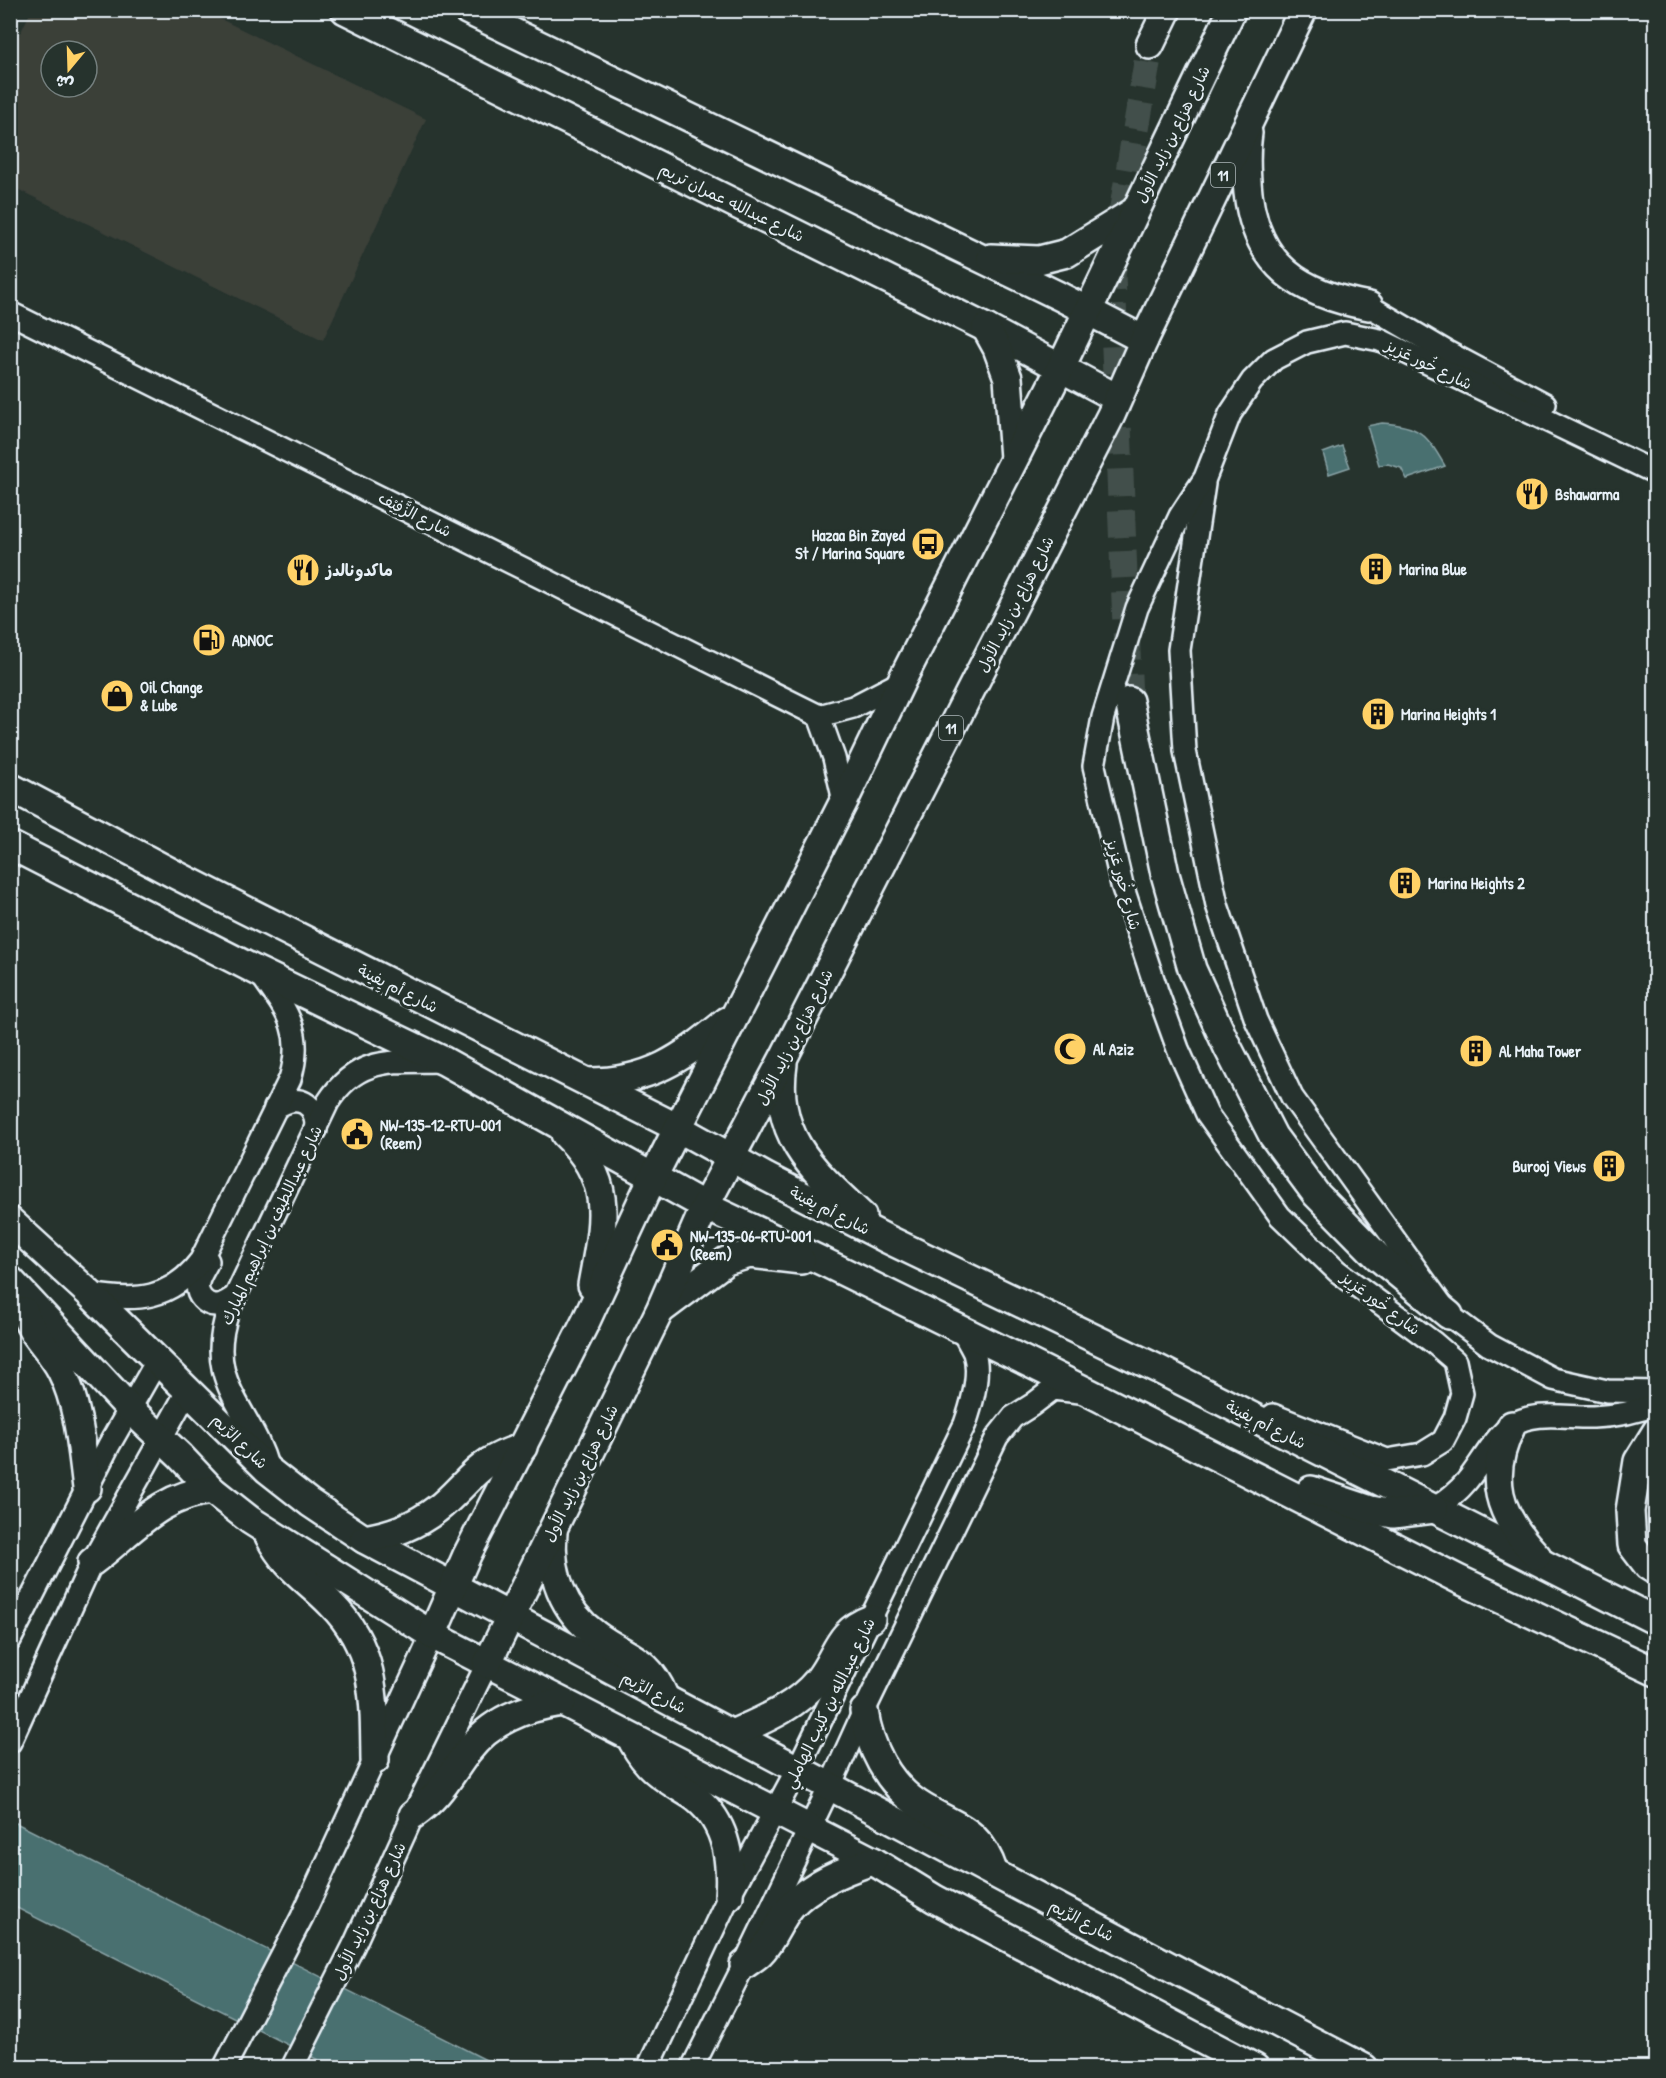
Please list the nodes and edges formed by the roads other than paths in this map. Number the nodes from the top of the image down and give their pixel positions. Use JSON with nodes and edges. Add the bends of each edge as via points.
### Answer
{"nodes":[{"id":1,"x":345,"y":10,"type":"edge"},
{"id":2,"x":467,"y":10,"type":"edge"},
{"id":3,"x":1167,"y":10,"type":"edge"},
{"id":4,"x":1232,"y":10,"type":"edge"},
{"id":5,"x":1303,"y":10,"type":"edge"},
{"id":6,"x":1150,"y":45,"type":"tunnel mouth"},
{"id":7,"x":1249,"y":120,"type":"junction"},
{"id":8,"x":1136,"y":210,"type":"junction"},
{"id":9,"x":978,"y":258,"type":"junction"},
{"id":10,"x":1369,"y":306,"type":"joint"},
{"id":11,"x":1089,"y":310,"type":"junction"},
{"id":12,"x":10,"y":313,"type":"edge"},
{"id":13,"x":986,"y":328,"type":"junction"},
{"id":14,"x":1144,"y":340,"type":"junction"},
{"id":15,"x":1061,"y":367,"type":"junction"},
{"id":16,"x":1117,"y":398,"type":"junction"},
{"id":17,"x":1014,"y":458,"type":"junction"},
{"id":18,"x":1656,"y":465,"type":"edge"},
{"id":19,"x":1656,"y":473,"type":"edge"},
{"id":20,"x":1205,"y":478,"type":"junction"},
{"id":21,"x":901,"y":682,"type":"junction"},
{"id":22,"x":1129,"y":701,"type":"tunnel mouth"},
{"id":23,"x":819,"y":716,"type":"junction"},
{"id":24,"x":10,"y":787,"type":"edge"},
{"id":25,"x":844,"y":801,"type":"junction"},
{"id":26,"x":10,"y":845,"type":"edge"},
{"id":27,"x":259,"y":972,"type":"junction"},
{"id":28,"x":735,"y":1015,"type":"junction"},
{"id":29,"x":784,"y":1057,"type":"junction"},
{"id":30,"x":444,"y":1061,"type":"junction"},
{"id":31,"x":584,"y":1082,"type":"junction"},
{"id":32,"x":275,"y":1108,"type":"junction"},
{"id":33,"x":547,"y":1117,"type":"junction"},
{"id":34,"x":678,"y":1128,"type":"junction"},
{"id":35,"x":316,"y":1130,"type":"junction"},
{"id":36,"x":731,"y":1158,"type":"junction"},
{"id":37,"x":653,"y":1177,"type":"junction"},
{"id":38,"x":705,"y":1206,"type":"junction"},
{"id":39,"x":226,"y":1208,"type":"junction"},
{"id":40,"x":10,"y":1221,"type":"edge"},
{"id":41,"x":885,"y":1238,"type":"junction"},
{"id":42,"x":826,"y":1263,"type":"junction"},
{"id":43,"x":15,"y":1285,"type":"edge"},
{"id":44,"x":90,"y":1294,"type":"junction"},
{"id":45,"x":235,"y":1297,"type":"junction"},
{"id":46,"x":660,"y":1310,"type":"junction"},
{"id":47,"x":1449,"y":1315,"type":"junction"},
{"id":48,"x":585,"y":1321,"type":"junction"},
{"id":49,"x":963,"y":1331,"type":"junction"},
{"id":50,"x":157,"y":1361,"type":"junction"},
{"id":51,"x":1158,"y":1369,"type":"junction"},
{"id":52,"x":188,"y":1390,"type":"junction"},
{"id":53,"x":1656,"y":1392,"type":"edge"},
{"id":54,"x":1090,"y":1393,"type":"junction"},
{"id":55,"x":1656,"y":1404,"type":"edge"},
{"id":56,"x":130,"y":1409,"type":"junction"},
{"id":57,"x":1512,"y":1425,"type":"junction"},
{"id":58,"x":1656,"y":1432,"type":"edge"},
{"id":59,"x":161,"y":1438,"type":"junction"},
{"id":60,"x":959,"y":1438,"type":"junction"},
{"id":61,"x":523,"y":1447,"type":"junction"},
{"id":62,"x":988,"y":1458,"type":"junction"},
{"id":63,"x":268,"y":1470,"type":"junction"},
{"id":64,"x":1260,"y":1481,"type":"junction"},
{"id":65,"x":87,"y":1488,"type":"junction"},
{"id":66,"x":212,"y":1490,"type":"junction"},
{"id":67,"x":1434,"y":1509,"type":"junction"},
{"id":68,"x":266,"y":1529,"type":"junction"},
{"id":69,"x":553,"y":1529,"type":"junction"},
{"id":70,"x":364,"y":1539,"type":"junction"},
{"id":71,"x":92,"y":1562,"type":"junction"},
{"id":72,"x":1546,"y":1565,"type":"junction"},
{"id":73,"x":1656,"y":1571,"type":"edge"},
{"id":74,"x":453,"y":1587,"type":"junction"},
{"id":75,"x":33,"y":1594,"type":"junction"},
{"id":76,"x":10,"y":1605,"type":"edge"},
{"id":77,"x":510,"y":1617,"type":"junction"},
{"id":78,"x":871,"y":1619,"type":"junction"},
{"id":79,"x":1656,"y":1621,"type":"edge"},
{"id":80,"x":432,"y":1635,"type":"junction"},
{"id":81,"x":10,"y":1640,"type":"edge"},
{"id":82,"x":487,"y":1664,"type":"junction"},
{"id":83,"x":1656,"y":1672,"type":"edge"},
{"id":84,"x":664,"y":1697,"type":"junction"},
{"id":85,"x":562,"y":1702,"type":"junction"},
{"id":86,"x":864,"y":1711,"type":"junction"},
{"id":87,"x":732,"y":1734,"type":"junction"},
{"id":88,"x":13,"y":1736,"type":"edge"},
{"id":89,"x":631,"y":1738,"type":"junction"},
{"id":90,"x":375,"y":1760,"type":"junction"},
{"id":91,"x":798,"y":1768,"type":"junction"},
{"id":92,"x":830,"y":1786,"type":"junction"},
{"id":93,"x":776,"y":1811,"type":"junction"},
{"id":94,"x":413,"y":1815,"type":"junction"},
{"id":95,"x":810,"y":1828,"type":"junction"},
{"id":96,"x":873,"y":1861,"type":"junction"},
{"id":97,"x":994,"y":1873,"type":"junction"},
{"id":98,"x":729,"y":1896,"type":"junction"},
{"id":99,"x":744,"y":1965,"type":"junction"},
{"id":100,"x":650,"y":2063,"type":"edge"},
{"id":101,"x":224,"y":2067,"type":"edge"},
{"id":102,"x":292,"y":2067,"type":"edge"},
{"id":103,"x":692,"y":2067,"type":"edge"},
{"id":104,"x":1255,"y":2067,"type":"edge"},
{"id":105,"x":1364,"y":2067,"type":"edge"}],
"edges":[{"from":1,"to":13,"type":"main road","name":"شارع عبدالله عمران تريم"},
{"from":2,"to":9,"type":"main road"},
{"from":3,"to":6,"type":"main road"},
{"from":4,"to":8,"type":"main road","name":"شارع هزاع بن زايد الأول"},
{"from":5,"to":7,"type":"main road","name":"شارع هزاع بن زايد الأول","number":"11"},
{"from":7,"to":10,"type":"main road","via":[[1246,176],[1256,232],[1263,245],[1281,269],[1311,288]]},
{"from":7,"to":14,"type":"main road","name":"شارع هزاع بن زايد الأول","number":"11"},
{"from":8,"to":9,"type":"main road","via":[[1077,248],[1050,258]]},
{"from":8,"to":11,"type":"main road","name":"شارع هزاع بن زايد الأول"},
{"from":9,"to":11,"type":"main road"},
{"from":10,"to":18,"type":"street","name":"شارع خُور عَزِيز","via":[[1447,352],[1630,447]]},
{"from":11,"to":14,"type":"main road"},
{"from":11,"to":15,"type":"main road","name":"شارع هزاع بن زايد الأول"},
{"from":12,"to":23,"type":"street","name":"شارع الزَّفِيْف"},
{"from":13,"to":15,"type":"main road","name":"شارع عبدالله عمران تريم"},
{"from":13,"to":17,"type":"main road","via":[[1008,378]]},
{"from":14,"to":16,"type":"main road","name":"شارع هزاع بن زايد الأول","number":"11"},
{"from":15,"to":16,"type":"main road","name":"شارع عبدالله عمران تريم"},
{"from":15,"to":17,"type":"main road","name":"شارع هزاع بن زايد الأول"},
{"from":16,"to":29,"type":"main road","name":"شارع هزاع بن زايد الأول","number":"11"},
{"from":17,"to":21,"type":"main road","name":"شارع هزاع بن زايد الأول"},
{"from":19,"to":20,"type":"street","name":"شارع خُور عَزِيز","via":[[1380,340],[1345,333],[1307,342],[1274,359],[1252,381],[1230,414]]},
{"from":20,"to":47,"type":"street","via":[[1179,650],[1185,751],[1217,905],[1256,1020],[1292,1097]]},
{"from":20,"to":51,"type":"street","name":"شارع خُور عَزِيز","via":[[1180,516],[1137,608],[1103,717],[1094,766],[1122,885],[1156,991],[1207,1114],[1280,1216],[1337,1271],[1455,1361],[1462,1393],[1443,1441],[1422,1454],[1386,1460]]},
{"from":21,"to":23,"type":"street","via":[[854,707]]},
{"from":21,"to":25,"type":"main road","name":"شارع هزاع بن زايد الأول"},
{"from":22,"to":47,"type":"main road","via":[[1165,874],[1192,969],[1273,1136],[1316,1194],[1377,1256]]},
{"from":23,"to":25,"type":"street"},
{"from":24,"to":31,"type":"main road","name":"شارع أم يِفينة"},
{"from":25,"to":28,"type":"main road","name":"شارع هزاع بن زايد الأول"},
{"from":26,"to":27,"type":"main road"},
{"from":27,"to":30,"type":"main road"},
{"from":27,"to":32,"type":"street","via":[[292,1024],[296,1047],[290,1079]]},
{"from":28,"to":31,"type":"main road","via":[[696,1047],[655,1070],[620,1080]]},
{"from":28,"to":34,"type":"main road","name":"شارع هزاع بن زايد الأول"},
{"from":29,"to":36,"type":"main road","name":"شارع هزاع بن زايد الأول","number":"11"},
{"from":29,"to":41,"type":"main road","via":[[784,1108],[794,1141],[812,1167]]},
{"from":30,"to":33,"type":"main road"},
{"from":30,"to":35,"type":"street","name":"شارع عبداللطيف بن إبراهيم المبارك","via":[[389,1062],[352,1074],[328,1102]]},
{"from":31,"to":34,"type":"main road","name":"شارع أم يِفينة"},
{"from":32,"to":35,"type":"street","via":[[285,1101],[298,1100],[309,1106],[316,1117]]},
{"from":32,"to":39,"type":"street"},
{"from":33,"to":37,"type":"main road"},
{"from":33,"to":48,"type":"main road","via":[[581,1150],[600,1193],[601,1234]]},
{"from":34,"to":36,"type":"main road","name":"شارع أم يِفينة"},
{"from":34,"to":37,"type":"main road","name":"شارع هزاع بن زايد الأول"},
{"from":35,"to":45,"type":"street","name":"شارع عبداللطيف بن إبراهيم المبارك"},
{"from":36,"to":38,"type":"main road","name":"شارع هزاع بن زايد الأول","number":"11"},
{"from":36,"to":41,"type":"main road","name":"شارع أم يِفينة"},
{"from":37,"to":38,"type":"main road"},
{"from":37,"to":48,"type":"main road","name":"شارع هزاع بن زايد الأول"},
{"from":38,"to":42,"type":"main road"},
{"from":38,"to":46,"type":"main road","name":"شارع هزاع بن زايد الأول","number":"11"},
{"from":39,"to":44,"type":"street","via":[[201,1260],[169,1290],[134,1299]]},
{"from":39,"to":45,"type":"street","via":[[224,1230],[197,1284],[208,1304],[224,1304]]},
{"from":40,"to":44,"type":"main road","name":"شارع الرِّيم"},
{"from":41,"to":51,"type":"main road","name":"شارع أم يِفينة"},
{"from":42,"to":46,"type":"main road","via":[[740,1256],[714,1268]]},
{"from":42,"to":49,"type":"main road"},
{"from":43,"to":56,"type":"main road"},
{"from":43,"to":65,"type":"main road","via":[[25,1317],[63,1373],[72,1400]]},
{"from":44,"to":50,"type":"main road","name":"شارع الرِّيم"},
{"from":45,"to":63,"type":"street","name":"شارع عبداللطيف بن إبراهيم المبارك","via":[[220,1337],[223,1372],[257,1438]]},
{"from":46,"to":69,"type":"main road","name":"شارع هزاع بن زايد الأول","number":"11"},
{"from":47,"to":53,"type":"street","via":[[1489,1345],[1553,1379],[1607,1391]]},
{"from":48,"to":61,"type":"main road","name":"شارع هزاع بن زايد الأول"},
{"from":49,"to":54,"type":"main road"},
{"from":49,"to":60,"type":"street","name":"شارع عبدالله بن كليب الهاملي","via":[[975,1356],[975,1382],[973,1401]]},
{"from":50,"to":52,"type":"main road","name":"شارع الرِّيم"},
{"from":50,"to":56,"type":"street"},
{"from":51,"to":67,"type":"main road","name":"شارع أم يِفينة"},
{"from":52,"to":59,"type":"street"},
{"from":52,"to":63,"type":"main road","name":"شارع الرِّيم"},
{"from":54,"to":62,"type":"street","via":[[1053,1389],[1013,1417],[997,1437]]},
{"from":54,"to":64,"type":"main road"},
{"from":55,"to":57,"type":"street","via":[[1612,1416],[1530,1418]]},
{"from":56,"to":59,"type":"main road"},
{"from":56,"to":65,"type":"street"},
{"from":57,"to":67,"type":"street","via":[[1455,1495]]},
{"from":57,"to":72,"type":"main road","via":[[1498,1463],[1501,1503],[1519,1537]]},
{"from":58,"to":73,"type":"main road","via":[[1638,1461],[1630,1511],[1632,1545]]},
{"from":59,"to":66,"type":"main road"},
{"from":59,"to":71,"type":"street"},
{"from":60,"to":62,"type":"street","via":[[977,1444]]},
{"from":60,"to":78,"type":"street","name":"شارع عبدالله بن كليب الهاملي"},
{"from":61,"to":70,"type":"main road","via":[[488,1462],[422,1520],[384,1536]]},
{"from":61,"to":74,"type":"main road","name":"شارع هزاع بن زايد الأول"},
{"from":62,"to":86,"type":"street"},
{"from":63,"to":70,"type":"main road","name":"شارع الرِّيم"},
{"from":64,"to":67,"type":"main road","via":[[1301,1486],[1393,1514]]},
{"from":64,"to":83,"type":"main road"},
{"from":65,"to":75,"type":"street"},
{"from":66,"to":68,"type":"main road"},
{"from":66,"to":71,"type":"main road","via":[[195,1492],[160,1507]]},
{"from":67,"to":72,"type":"main road","name":"شارع أم يِفينة"},
{"from":68,"to":80,"type":"main road"},
{"from":68,"to":90,"type":"main road","via":[[290,1567],[348,1623],[360,1647],[370,1672],[374,1699]]},
{"from":69,"to":77,"type":"main road","name":"شارع هزاع بن زايد الأول","number":"11"},
{"from":69,"to":84,"type":"main road","via":[[555,1577],[566,1604],[596,1635],[649,1670]]},
{"from":70,"to":74,"type":"main road","name":"شارع الرِّيم"},
{"from":71,"to":88,"type":"street"},
{"from":72,"to":79,"type":"main road","name":"شارع أم يِفينة"},
{"from":74,"to":77,"type":"main road","name":"شارع الرِّيم"},
{"from":74,"to":80,"type":"main road","name":"شارع هزاع بن زايد الأول"},
{"from":75,"to":76,"type":"street"},
{"from":75,"to":81,"type":"street"},
{"from":77,"to":82,"type":"main road","name":"شارع هزاع بن زايد الأول","number":"11"},
{"from":77,"to":84,"type":"main road","name":"شارع الرِّيم"},
{"from":78,"to":87,"type":"main road","via":[[857,1624],[843,1637],[818,1680],[806,1692],[782,1711]]},
{"from":78,"to":91,"type":"street","name":"شارع عبدالله بن كليب الهاملي"},
{"from":80,"to":82,"type":"main road"},
{"from":80,"to":90,"type":"street","name":"شارع هزاع بن زايد الأول"},
{"from":82,"to":85,"type":"main road"},
{"from":82,"to":94,"type":"street","name":"شارع هزاع بن زايد الأول"},
{"from":84,"to":87,"type":"main road","name":"شارع الرِّيم"},
{"from":85,"to":89,"type":"main road"},
{"from":85,"to":94,"type":"main road","via":[[518,1712],[499,1722],[468,1752],[429,1804]]},
{"from":86,"to":92,"type":"street"},
{"from":86,"to":97,"type":"main road","via":[[873,1746],[900,1789],[920,1806],[972,1835]]},
{"from":87,"to":91,"type":"main road","name":"شارع الرِّيم"},
{"from":89,"to":93,"type":"main road"},
{"from":89,"to":98,"type":"main road","via":[[648,1766],[692,1795],[714,1818],[727,1845]]},
{"from":90,"to":101,"type":"street","name":"شارع هزاع بن زايد الأول","via":[[302,1917]]},
{"from":91,"to":92,"type":"main road","name":"شارع الرِّيم"},
{"from":91,"to":93,"type":"street","name":"شارع عبدالله بن كليب الهاملي"},
{"from":92,"to":95,"type":"street"},
{"from":92,"to":97,"type":"main road","name":"شارع الرِّيم"},
{"from":93,"to":95,"type":"main road"},
{"from":93,"to":98,"type":"street","name":"شارع عبدالله بن كليب الهاملي"},
{"from":94,"to":102,"type":"street","name":"شارع هزاع بن زايد الأول","via":[[354,1945]]},
{"from":95,"to":96,"type":"main road"},
{"from":95,"to":99,"type":"street"},
{"from":96,"to":99,"type":"main road","via":[[837,1875],[797,1901],[768,1944]]},
{"from":96,"to":104,"type":"main road","via":[[935,1899]]},
{"from":97,"to":105,"type":"main road","name":"شارع الرِّيم"},
{"from":98,"to":100,"type":"street","name":"شارع عبدالله بن كليب الهاملي"},
{"from":99,"to":103,"type":"street"}]}
